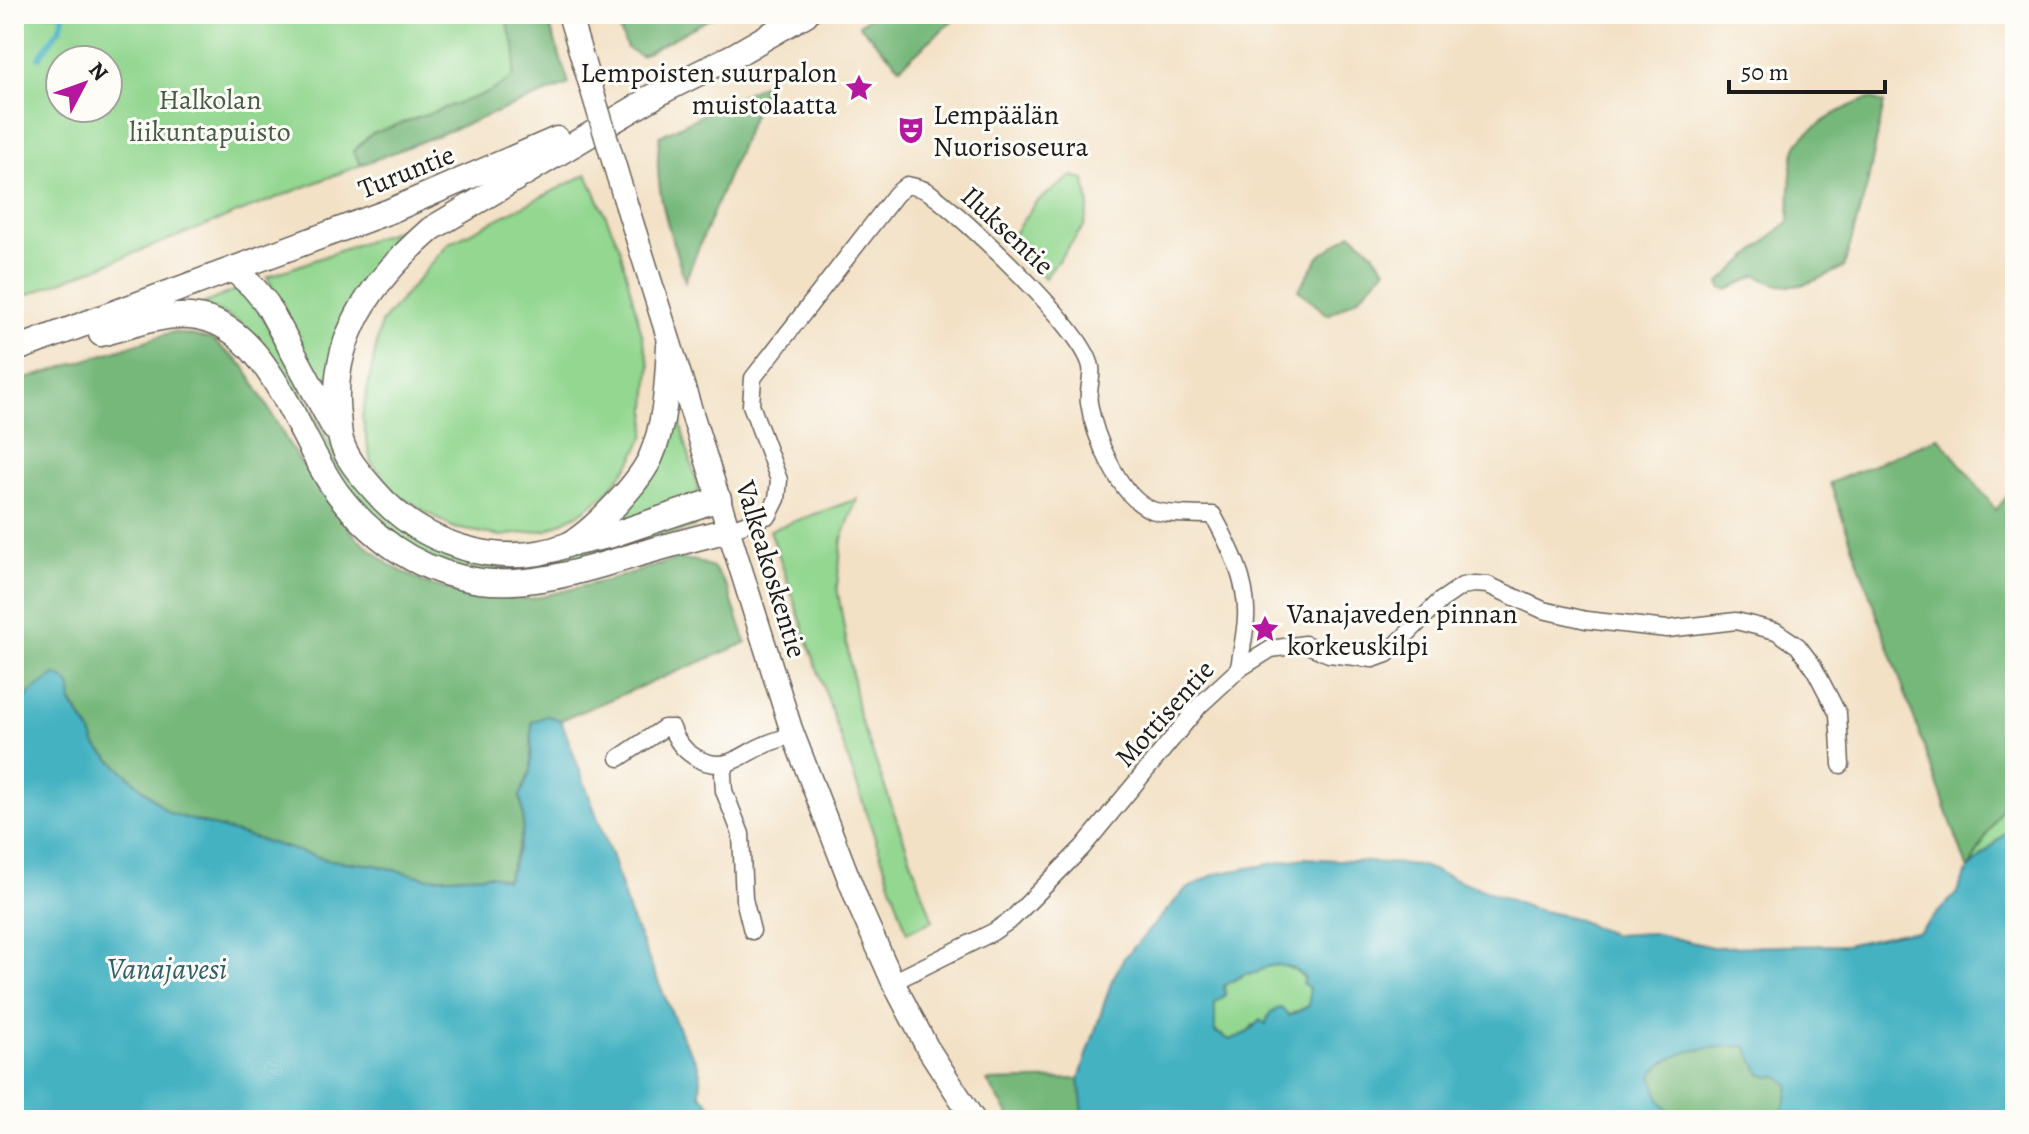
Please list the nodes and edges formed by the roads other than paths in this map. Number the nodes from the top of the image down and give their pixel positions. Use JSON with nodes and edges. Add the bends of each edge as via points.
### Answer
{"nodes":[{"id":1,"x":569,"y":14,"type":"edge"},
{"id":2,"x":806,"y":14,"type":"edge"},
{"id":3,"x":662,"y":92,"type":"junction"},
{"id":4,"x":234,"y":270,"type":"junction"},
{"id":5,"x":669,"y":345,"type":"junction"},
{"id":6,"x":14,"y":350,"type":"edge"},
{"id":7,"x":14,"y":357,"type":"edge"},
{"id":8,"x":341,"y":441,"type":"junction"},
{"id":9,"x":719,"y":499,"type":"junction"},
{"id":10,"x":728,"y":530,"type":"junction"},
{"id":11,"x":569,"y":544,"type":"junction"},
{"id":12,"x":1239,"y":669,"type":"junction"},
{"id":13,"x":793,"y":735,"type":"junction"},
{"id":14,"x":619,"y":758,"type":"dead end"},
{"id":15,"x":727,"y":763,"type":"junction"},
{"id":16,"x":1841,"y":765,"type":"dead end"},
{"id":17,"x":752,"y":931,"type":"dead end"},
{"id":18,"x":893,"y":982,"type":"junction"},
{"id":19,"x":974,"y":1120,"type":"edge"}],
"edges":[{"from":1,"to":5,"type":"street","name":"Valkeakoskentie","bridge":true},
{"from":2,"to":3,"type":"main road","name":"Turuntie"},
{"from":3,"to":4,"type":"main road","name":"Turuntie","via":[[390,211]]},
{"from":3,"to":8,"type":"main road","via":[[431,229],[404,252],[362,305],[346,340],[337,377]]},
{"from":4,"to":6,"type":"main road","name":"Turuntie"},
{"from":4,"to":8,"type":"main road","via":[[267,304]]},
{"from":5,"to":9,"type":"street","name":"Valkeakoskentie"},
{"from":5,"to":11,"type":"main road","via":[[662,421],[644,470],[607,514]]},
{"from":7,"to":10,"type":"main road","via":[[164,318],[190,316],[230,329],[259,356],[347,504],[410,560],[453,575],[510,582],[572,573]]},
{"from":8,"to":11,"type":"main road","via":[[387,505],[444,542],[504,554]]},
{"from":9,"to":10,"type":"street","name":"Valkeakoskentie"},
{"from":9,"to":11,"type":"main road"},
{"from":10,"to":12,"type":"street","name":"Iluksentie","via":[[769,515],[777,499],[779,480],[751,405],[753,378],[907,185],[927,191],[987,244],[1074,333],[1091,367],[1088,402],[1102,446],[1133,498],[1148,509],[1213,515],[1243,590],[1246,616]]},
{"from":10,"to":13,"type":"street","name":"Valkeakoskentie"},
{"from":12,"to":16,"type":"street","name":"Mottisentie","via":[[1271,649],[1305,644],[1329,654],[1373,659],[1387,654],[1440,601],[1474,584],[1586,620],[1667,629],[1736,621],[1776,631],[1798,646],[1813,666],[1838,714]]},
{"from":12,"to":18,"type":"street","name":"Mottisentie","via":[[1200,705],[1082,848],[1012,919]]},
{"from":13,"to":15,"type":"street"},
{"from":13,"to":18,"type":"street","name":"Valkeakoskentie"},
{"from":14,"to":15,"type":"street","via":[[672,728],[682,750],[705,762]]},
{"from":15,"to":17,"type":"street","via":[[724,791],[741,834],[744,899]]},
{"from":18,"to":19,"type":"street","name":"Valkeakoskentie"}]}
